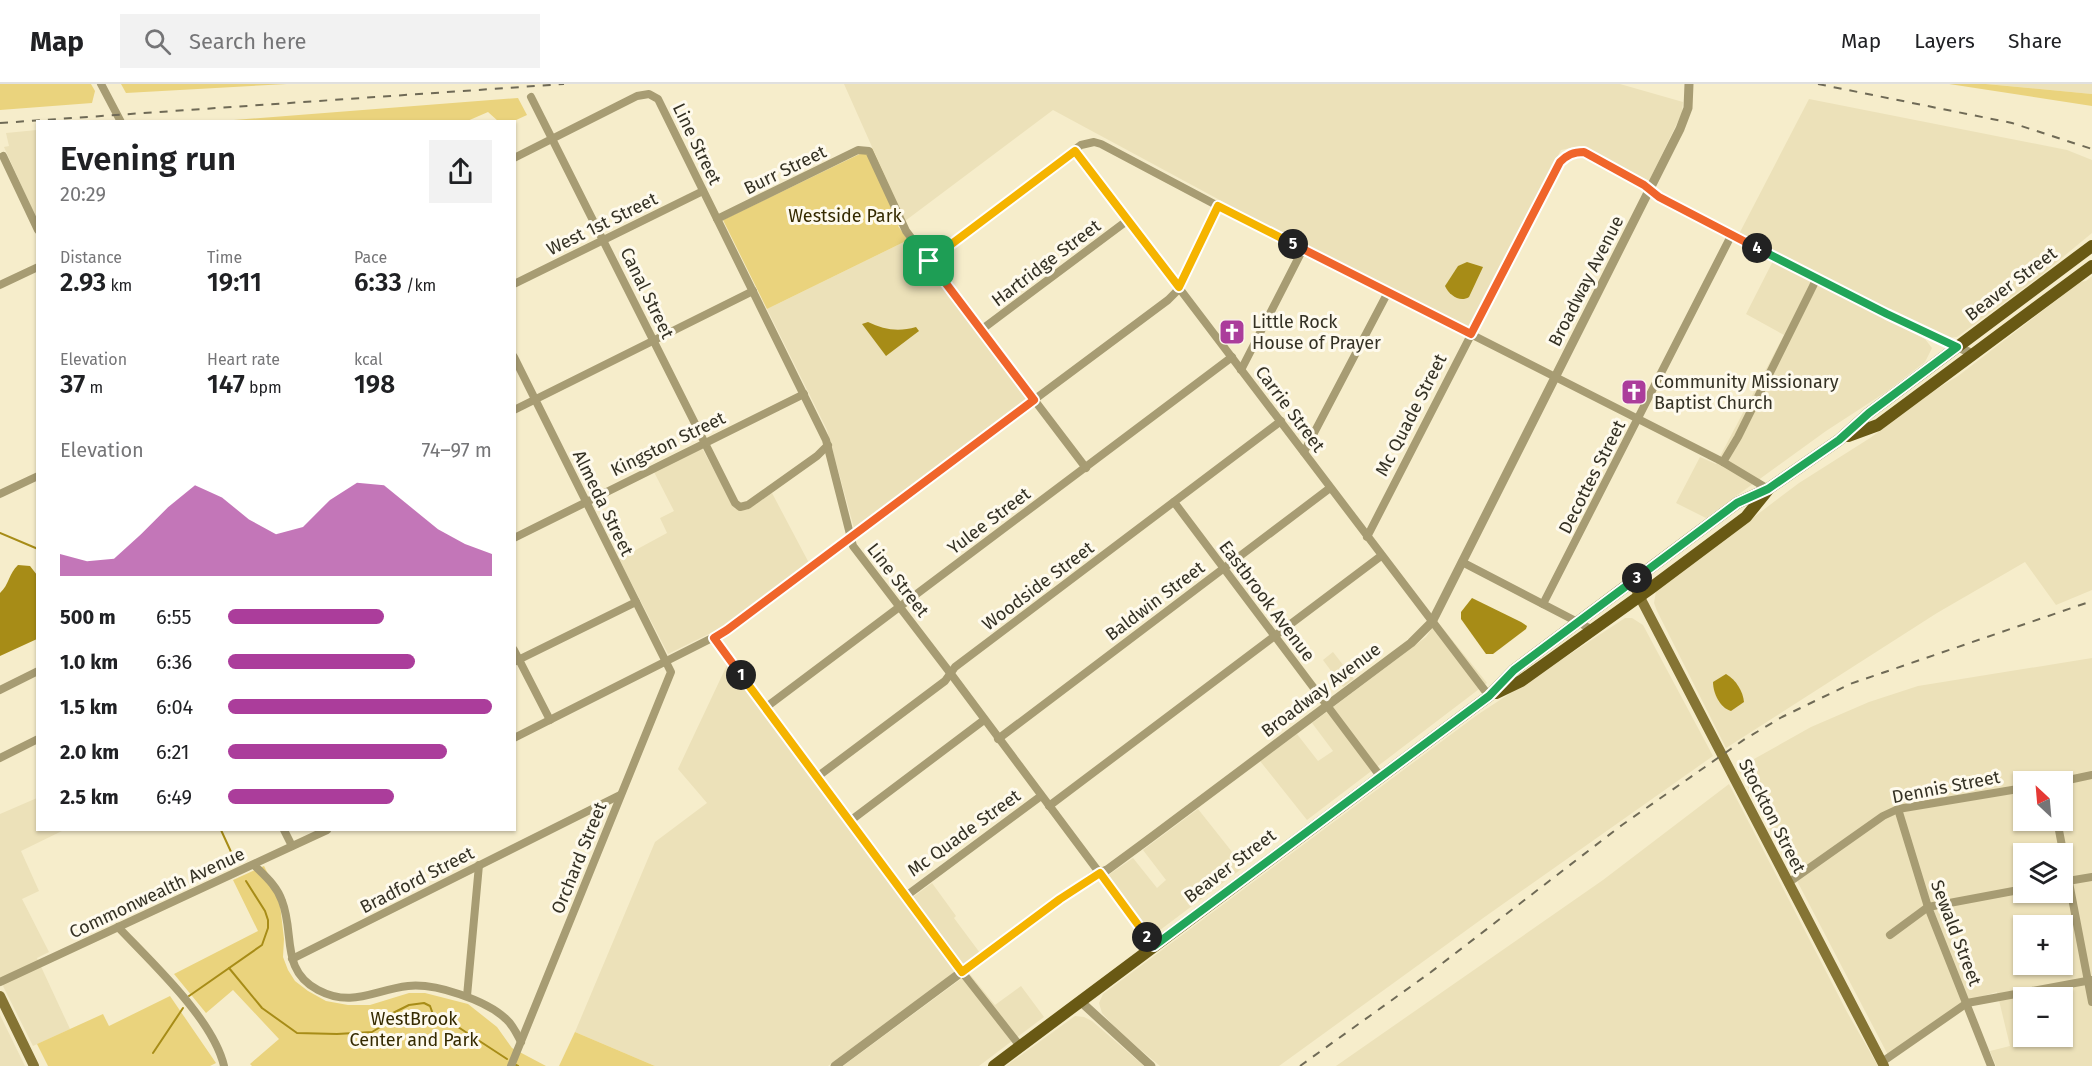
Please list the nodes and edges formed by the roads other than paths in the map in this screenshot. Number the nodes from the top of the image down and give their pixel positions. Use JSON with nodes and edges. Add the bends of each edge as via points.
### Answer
{"nodes":[{"id":1,"x":101,"y":84,"type":"edge"},
{"id":2,"x":1689,"y":84,"type":"edge"},
{"id":3,"x":531,"y":97,"type":"dead end"},
{"id":4,"x":120,"y":120,"type":"edge"},
{"id":5,"x":552,"y":139,"type":"junction"},
{"id":6,"x":1075,"y":151,"type":"junction"},
{"id":7,"x":3,"y":156,"type":"dead end"},
{"id":8,"x":516,"y":157,"type":"edge"},
{"id":9,"x":1651,"y":190,"type":"junction"},
{"id":10,"x":703,"y":191,"type":"junction"},
{"id":11,"x":1218,"y":206,"type":"junction"},
{"id":12,"x":717,"y":219,"type":"junction"},
{"id":13,"x":1128,"y":220,"type":"junction"},
{"id":14,"x":36,"y":226,"type":"edge"},
{"id":15,"x":1732,"y":234,"type":"junction"},
{"id":16,"x":603,"y":240,"type":"junction"},
{"id":17,"x":2092,"y":246,"type":"edge"},
{"id":18,"x":1303,"y":249,"type":"junction"},
{"id":19,"x":929,"y":261,"type":"junction"},
{"id":20,"x":36,"y":268,"type":"edge"},
{"id":21,"x":2088,"y":269,"type":"edge"},
{"id":22,"x":1817,"y":278,"type":"junction"},
{"id":23,"x":516,"y":283,"type":"edge"},
{"id":24,"x":0,"y":285,"type":"edge"},
{"id":25,"x":1179,"y":287,"type":"junction"},
{"id":26,"x":753,"y":291,"type":"junction"},
{"id":27,"x":1388,"y":292,"type":"junction"},
{"id":28,"x":981,"y":330,"type":"junction"},
{"id":29,"x":1471,"y":334,"type":"junction"},
{"id":30,"x":653,"y":341,"type":"junction"},
{"id":31,"x":1957,"y":347,"type":"junction"},
{"id":32,"x":1973,"y":354,"type":"junction"},
{"id":33,"x":1232,"y":357,"type":"junction"},
{"id":34,"x":516,"y":361,"type":"edge"},
{"id":35,"x":1241,"y":370,"type":"junction"},
{"id":36,"x":1556,"y":377,"type":"junction"},
{"id":37,"x":804,"y":394,"type":"junction"},
{"id":38,"x":536,"y":400,"type":"junction"},
{"id":39,"x":1034,"y":400,"type":"junction"},
{"id":40,"x":516,"y":409,"type":"edge"},
{"id":41,"x":1638,"y":420,"type":"junction"},
{"id":42,"x":1281,"y":421,"type":"junction"},
{"id":43,"x":1839,"y":440,"type":"junction"},
{"id":44,"x":704,"y":442,"type":"junction"},
{"id":45,"x":828,"y":445,"type":"junction"},
{"id":46,"x":1304,"y":452,"type":"junction"},
{"id":47,"x":1723,"y":462,"type":"junction"},
{"id":48,"x":1086,"y":468,"type":"junction"},
{"id":49,"x":36,"y":477,"type":"edge"},
{"id":50,"x":1330,"y":488,"type":"junction"},
{"id":51,"x":1768,"y":489,"type":"junction"},
{"id":52,"x":0,"y":494,"type":"edge"},
{"id":53,"x":586,"y":501,"type":"junction"},
{"id":54,"x":1174,"y":502,"type":"junction"},
{"id":55,"x":516,"y":537,"type":"edge"},
{"id":56,"x":851,"y":537,"type":"junction"},
{"id":57,"x":1367,"y":537,"type":"junction"},
{"id":58,"x":1381,"y":556,"type":"junction"},
{"id":59,"x":1462,"y":562,"type":"junction"},
{"id":60,"x":1224,"y":568,"type":"junction"},
{"id":61,"x":1632,"y":582,"type":"junction"},
{"id":62,"x":1639,"y":596,"type":"junction"},
{"id":63,"x":636,"y":602,"type":"junction"},
{"id":64,"x":1542,"y":604,"type":"junction"},
{"id":65,"x":900,"y":607,"type":"junction"},
{"id":66,"x":1432,"y":622,"type":"junction"},
{"id":67,"x":1576,"y":623,"type":"junction"},
{"id":68,"x":1593,"y":630,"type":"junction"},
{"id":69,"x":1275,"y":637,"type":"junction"},
{"id":70,"x":714,"y":638,"type":"junction"},
{"id":71,"x":1539,"y":651,"type":"junction"},
{"id":72,"x":517,"y":661,"type":"edge"},
{"id":73,"x":666,"y":661,"type":"junction"},
{"id":74,"x":1547,"y":663,"type":"junction"},
{"id":75,"x":36,"y":672,"type":"edge"},
{"id":76,"x":951,"y":674,"type":"junction"},
{"id":77,"x":0,"y":690,"type":"edge"},
{"id":78,"x":1489,"y":696,"type":"junction"},
{"id":79,"x":1327,"y":706,"type":"junction"},
{"id":80,"x":765,"y":708,"type":"junction"},
{"id":81,"x":550,"y":720,"type":"junction"},
{"id":82,"x":984,"y":720,"type":"junction"},
{"id":83,"x":516,"y":737,"type":"edge"},
{"id":84,"x":998,"y":739,"type":"junction"},
{"id":85,"x":36,"y":741,"type":"edge"},
{"id":86,"x":0,"y":758,"type":"edge"},
{"id":87,"x":2092,"y":775,"type":"edge"},
{"id":88,"x":1380,"y":776,"type":"junction"},
{"id":89,"x":817,"y":777,"type":"junction"},
{"id":90,"x":2073,"y":779,"type":"edge"},
{"id":91,"x":2013,"y":790,"type":"edge"},
{"id":92,"x":620,"y":795,"type":"junction"},
{"id":93,"x":1041,"y":796,"type":"junction"},
{"id":94,"x":1049,"y":806,"type":"junction"},
{"id":95,"x":1898,"y":809,"type":"junction"},
{"id":96,"x":850,"y":820,"type":"junction"},
{"id":97,"x":284,"y":831,"type":"edge"},
{"id":98,"x":325,"y":831,"type":"edge"},
{"id":99,"x":292,"y":846,"type":"junction"},
{"id":100,"x":254,"y":865,"type":"junction"},
{"id":101,"x":479,"y":865,"type":"junction"},
{"id":102,"x":1100,"y":873,"type":"junction"},
{"id":103,"x":2092,"y":877,"type":"edge"},
{"id":104,"x":2073,"y":881,"type":"edge"},
{"id":105,"x":1788,"y":883,"type":"junction"},
{"id":106,"x":2013,"y":891,"type":"edge"},
{"id":107,"x":906,"y":896,"type":"junction"},
{"id":108,"x":2071,"y":903,"type":"edge"},
{"id":109,"x":1928,"y":907,"type":"junction"},
{"id":110,"x":118,"y":927,"type":"junction"},
{"id":111,"x":1890,"y":935,"type":"dead end"},
{"id":112,"x":1154,"y":946,"type":"junction"},
{"id":113,"x":292,"y":959,"type":"junction"},
{"id":114,"x":962,"y":972,"type":"junction"},
{"id":115,"x":2090,"y":980,"type":"edge"},
{"id":116,"x":0,"y":982,"type":"edge"},
{"id":117,"x":0,"y":996,"type":"edge"},
{"id":118,"x":466,"y":996,"type":"junction"},
{"id":119,"x":1080,"y":1001,"type":"junction"},
{"id":120,"x":2092,"y":1002,"type":"edge"},
{"id":121,"x":1967,"y":1003,"type":"junction"},
{"id":122,"x":521,"y":1042,"type":"junction"},
{"id":123,"x":1020,"y":1046,"type":"junction"},
{"id":124,"x":1883,"y":1064,"type":"edge"},
{"id":125,"x":34,"y":1066,"type":"edge"},
{"id":126,"x":224,"y":1066,"type":"edge"},
{"id":127,"x":511,"y":1066,"type":"edge"},
{"id":128,"x":835,"y":1066,"type":"edge"},
{"id":129,"x":994,"y":1066,"type":"edge"},
{"id":130,"x":1151,"y":1066,"type":"edge"},
{"id":131,"x":1991,"y":1066,"type":"edge"}],
"edges":[{"from":1,"to":4,"type":"street"},
{"from":2,"to":9,"type":"street","via":[[1685,118]]},
{"from":3,"to":5,"type":"street","name":"Canal Street"},
{"from":5,"to":8,"type":"street"},
{"from":5,"to":10,"type":"street","name":"Line Street","via":[[637,96],[649,94],[658,99]]},
{"from":5,"to":16,"type":"street","name":"Canal Street"},
{"from":6,"to":11,"type":"street","via":[[1094,142]]},
{"from":6,"to":13,"type":"street","name":"Carrie Street"},
{"from":6,"to":19,"type":"street"},
{"from":7,"to":14,"type":"street"},
{"from":9,"to":15,"type":"street"},
{"from":9,"to":29,"type":"street","name":"Mc Quade Street","via":[[1584,152],[1572,153],[1560,162]]},
{"from":9,"to":36,"type":"street","name":"Broadway Avenue"},
{"from":10,"to":12,"type":"street","name":"Line Street"},
{"from":10,"to":16,"type":"street","name":"West 1st Street"},
{"from":11,"to":18,"type":"street"},
{"from":11,"to":25,"type":"street"},
{"from":12,"to":19,"type":"street","name":"Burr Street","via":[[866,149],[872,153],[902,224]]},
{"from":12,"to":26,"type":"street","name":"Line Street"},
{"from":13,"to":25,"type":"street","name":"Carrie Street"},
{"from":13,"to":28,"type":"street","name":"Hartridge Street"},
{"from":15,"to":22,"type":"street"},
{"from":15,"to":41,"type":"street","name":"Decottes Street"},
{"from":16,"to":23,"type":"street","name":"West 1st Street"},
{"from":16,"to":30,"type":"street","name":"Canal Street"},
{"from":17,"to":31,"type":"main road","name":"Beaver Street"},
{"from":18,"to":27,"type":"street"},
{"from":18,"to":35,"type":"street"},
{"from":19,"to":28,"type":"street"},
{"from":20,"to":24,"type":"street"},
{"from":21,"to":32,"type":"main road","name":"Beaver Street"},
{"from":22,"to":31,"type":"street"},
{"from":22,"to":47,"type":"street"},
{"from":25,"to":33,"type":"street","name":"Carrie Street"},
{"from":25,"to":39,"type":"street"},
{"from":26,"to":30,"type":"street"},
{"from":26,"to":37,"type":"street","name":"Line Street"},
{"from":27,"to":29,"type":"street"},
{"from":27,"to":46,"type":"street"},
{"from":28,"to":39,"type":"street"},
{"from":29,"to":36,"type":"street"},
{"from":29,"to":57,"type":"street","name":"Mc Quade Street"},
{"from":30,"to":38,"type":"street"},
{"from":30,"to":44,"type":"street","name":"Canal Street"},
{"from":31,"to":32,"type":"street"},
{"from":31,"to":43,"type":"main road","name":"Beaver Street"},
{"from":32,"to":43,"type":"main road","name":"Beaver Street","via":[[1878,425]]},
{"from":33,"to":35,"type":"street","name":"Carrie Street"},
{"from":33,"to":48,"type":"street","name":"Yulee Street"},
{"from":34,"to":38,"type":"street","name":"Almeda Street"},
{"from":35,"to":42,"type":"street","name":"Carrie Street"},
{"from":36,"to":41,"type":"street"},
{"from":36,"to":59,"type":"street","name":"Broadway Avenue"},
{"from":37,"to":44,"type":"street","name":"Kingston Street"},
{"from":37,"to":45,"type":"street","name":"Line Street"},
{"from":38,"to":40,"type":"street"},
{"from":38,"to":53,"type":"street","name":"Almeda Street"},
{"from":39,"to":48,"type":"street"},
{"from":39,"to":56,"type":"street"},
{"from":41,"to":47,"type":"street"},
{"from":41,"to":64,"type":"street","name":"Decottes Street"},
{"from":42,"to":46,"type":"street","name":"Carrie Street"},
{"from":42,"to":54,"type":"street","name":"Woodside Street"},
{"from":43,"to":51,"type":"main road","name":"Beaver Street"},
{"from":44,"to":45,"type":"street","name":"Canal Street","via":[[740,507]]},
{"from":44,"to":53,"type":"street","name":"Kingston Street"},
{"from":45,"to":56,"type":"street","name":"Line Street"},
{"from":46,"to":50,"type":"street","name":"Carrie Street"},
{"from":47,"to":51,"type":"street"},
{"from":48,"to":65,"type":"street","name":"Yulee Street"},
{"from":49,"to":52,"type":"street"},
{"from":50,"to":57,"type":"street","name":"Carrie Street"},
{"from":50,"to":60,"type":"street","name":"Baldwin Street"},
{"from":51,"to":61,"type":"main road","name":"Beaver Street","via":[[1737,503]]},
{"from":51,"to":62,"type":"main road","name":"Beaver Street","via":[[1746,517]]},
{"from":53,"to":55,"type":"street","name":"Kingston Street"},
{"from":53,"to":63,"type":"street","name":"Almeda Street"},
{"from":54,"to":60,"type":"street","name":"Eastbrook Avenue"},
{"from":54,"to":76,"type":"street","name":"Woodside Street","via":[[955,667]]},
{"from":56,"to":65,"type":"street","name":"Line Street","via":[[853,546]]},
{"from":56,"to":70,"type":"street"},
{"from":57,"to":58,"type":"street","name":"Carrie Street"},
{"from":58,"to":66,"type":"street","name":"Carrie Street"},
{"from":58,"to":69,"type":"street","name":"Mc Quade Street"},
{"from":59,"to":64,"type":"street"},
{"from":59,"to":66,"type":"street","name":"Broadway Avenue"},
{"from":60,"to":69,"type":"street","name":"Eastbrook Avenue"},
{"from":60,"to":84,"type":"street","name":"Baldwin Street"},
{"from":61,"to":62,"type":"main road","name":"Stockton Street"},
{"from":61,"to":67,"type":"main road","name":"Beaver Street"},
{"from":62,"to":68,"type":"main road","name":"Beaver Street"},
{"from":62,"to":105,"type":"main road","name":"Stockton Street"},
{"from":63,"to":72,"type":"street"},
{"from":63,"to":73,"type":"street","name":"Almeda Street"},
{"from":64,"to":67,"type":"street"},
{"from":65,"to":76,"type":"street","name":"Line Street"},
{"from":65,"to":80,"type":"street","name":"Yulee Street"},
{"from":66,"to":78,"type":"street","name":"Carrie Street"},
{"from":66,"to":79,"type":"street","name":"Broadway Avenue","via":[[1411,644]]},
{"from":67,"to":68,"type":"street"},
{"from":67,"to":71,"type":"main road","name":"Beaver Street"},
{"from":68,"to":74,"type":"main road","name":"Beaver Street"},
{"from":69,"to":79,"type":"street","name":"Eastbrook Avenue"},
{"from":69,"to":94,"type":"street","name":"Mc Quade Street"},
{"from":70,"to":73,"type":"street"},
{"from":70,"to":80,"type":"street"},
{"from":71,"to":74,"type":"street"},
{"from":71,"to":78,"type":"main road","name":"Beaver Street"},
{"from":72,"to":81,"type":"street"},
{"from":73,"to":81,"type":"street"},
{"from":73,"to":92,"type":"street","name":"Orchard Street","via":[[671,672]]},
{"from":74,"to":78,"type":"main road","name":"Beaver Street"},
{"from":75,"to":77,"type":"street"},
{"from":76,"to":82,"type":"street","name":"Line Street"},
{"from":76,"to":89,"type":"street","name":"Woodside Street"},
{"from":78,"to":88,"type":"main road","name":"Beaver Street"},
{"from":79,"to":88,"type":"street","name":"Eastbrook Avenue"},
{"from":79,"to":102,"type":"street","name":"Broadway Avenue"},
{"from":80,"to":89,"type":"street"},
{"from":81,"to":83,"type":"street"},
{"from":82,"to":84,"type":"street","name":"Line Street"},
{"from":82,"to":96,"type":"street"},
{"from":84,"to":93,"type":"street","name":"Line Street"},
{"from":85,"to":86,"type":"street"},
{"from":87,"to":90,"type":"street"},
{"from":88,"to":112,"type":"main road","name":"Beaver Street"},
{"from":89,"to":96,"type":"street"},
{"from":91,"to":95,"type":"street","name":"Dennis Street"},
{"from":92,"to":101,"type":"street","name":"Bradford Street"},
{"from":92,"to":122,"type":"street","name":"Orchard Street"},
{"from":93,"to":94,"type":"street","name":"Line Street"},
{"from":93,"to":107,"type":"street","name":"Mc Quade Street"},
{"from":94,"to":102,"type":"street","name":"Line Street"},
{"from":95,"to":105,"type":"street","name":"Dennis Street"},
{"from":95,"to":109,"type":"street","name":"Sewald Street"},
{"from":96,"to":107,"type":"street"},
{"from":97,"to":99,"type":"street"},
{"from":98,"to":99,"type":"street","name":"Commonwealth Avenue"},
{"from":99,"to":100,"type":"street","name":"Commonwealth Avenue"},
{"from":100,"to":110,"type":"street","name":"Commonwealth Avenue"},
{"from":100,"to":113,"type":"street","via":[[284,903]]},
{"from":101,"to":113,"type":"street","name":"Bradford Street"},
{"from":101,"to":118,"type":"street"},
{"from":102,"to":112,"type":"street","name":"Line Street"},
{"from":102,"to":114,"type":"street","name":"Broadway Avenue"},
{"from":103,"to":104,"type":"street"},
{"from":105,"to":124,"type":"main road","name":"Stockton Street"},
{"from":106,"to":109,"type":"street"},
{"from":107,"to":114,"type":"street"},
{"from":108,"to":115,"type":"street"},
{"from":109,"to":111,"type":"street"},
{"from":109,"to":121,"type":"street","name":"Sewald Street"},
{"from":110,"to":116,"type":"street","name":"Commonwealth Avenue"},
{"from":110,"to":126,"type":"street","via":[[170,981],[211,1035],[221,1051]]},
{"from":112,"to":119,"type":"main road","name":"Beaver Street"},
{"from":113,"to":118,"type":"street","via":[[302,978],[333,996],[359,998],[420,986]]},
{"from":114,"to":123,"type":"street"},
{"from":114,"to":128,"type":"street","name":"Broadway Avenue"},
{"from":115,"to":120,"type":"street"},
{"from":115,"to":121,"type":"street"},
{"from":117,"to":125,"type":"main road"},
{"from":118,"to":122,"type":"street","via":[[506,1019]]},
{"from":119,"to":123,"type":"main road","name":"Beaver Street"},
{"from":119,"to":130,"type":"street"},
{"from":121,"to":124,"type":"street"},
{"from":121,"to":131,"type":"street","name":"Sewald Street"},
{"from":122,"to":127,"type":"street","name":"Orchard Street"},
{"from":123,"to":129,"type":"main road","name":"Beaver Street"}]}
